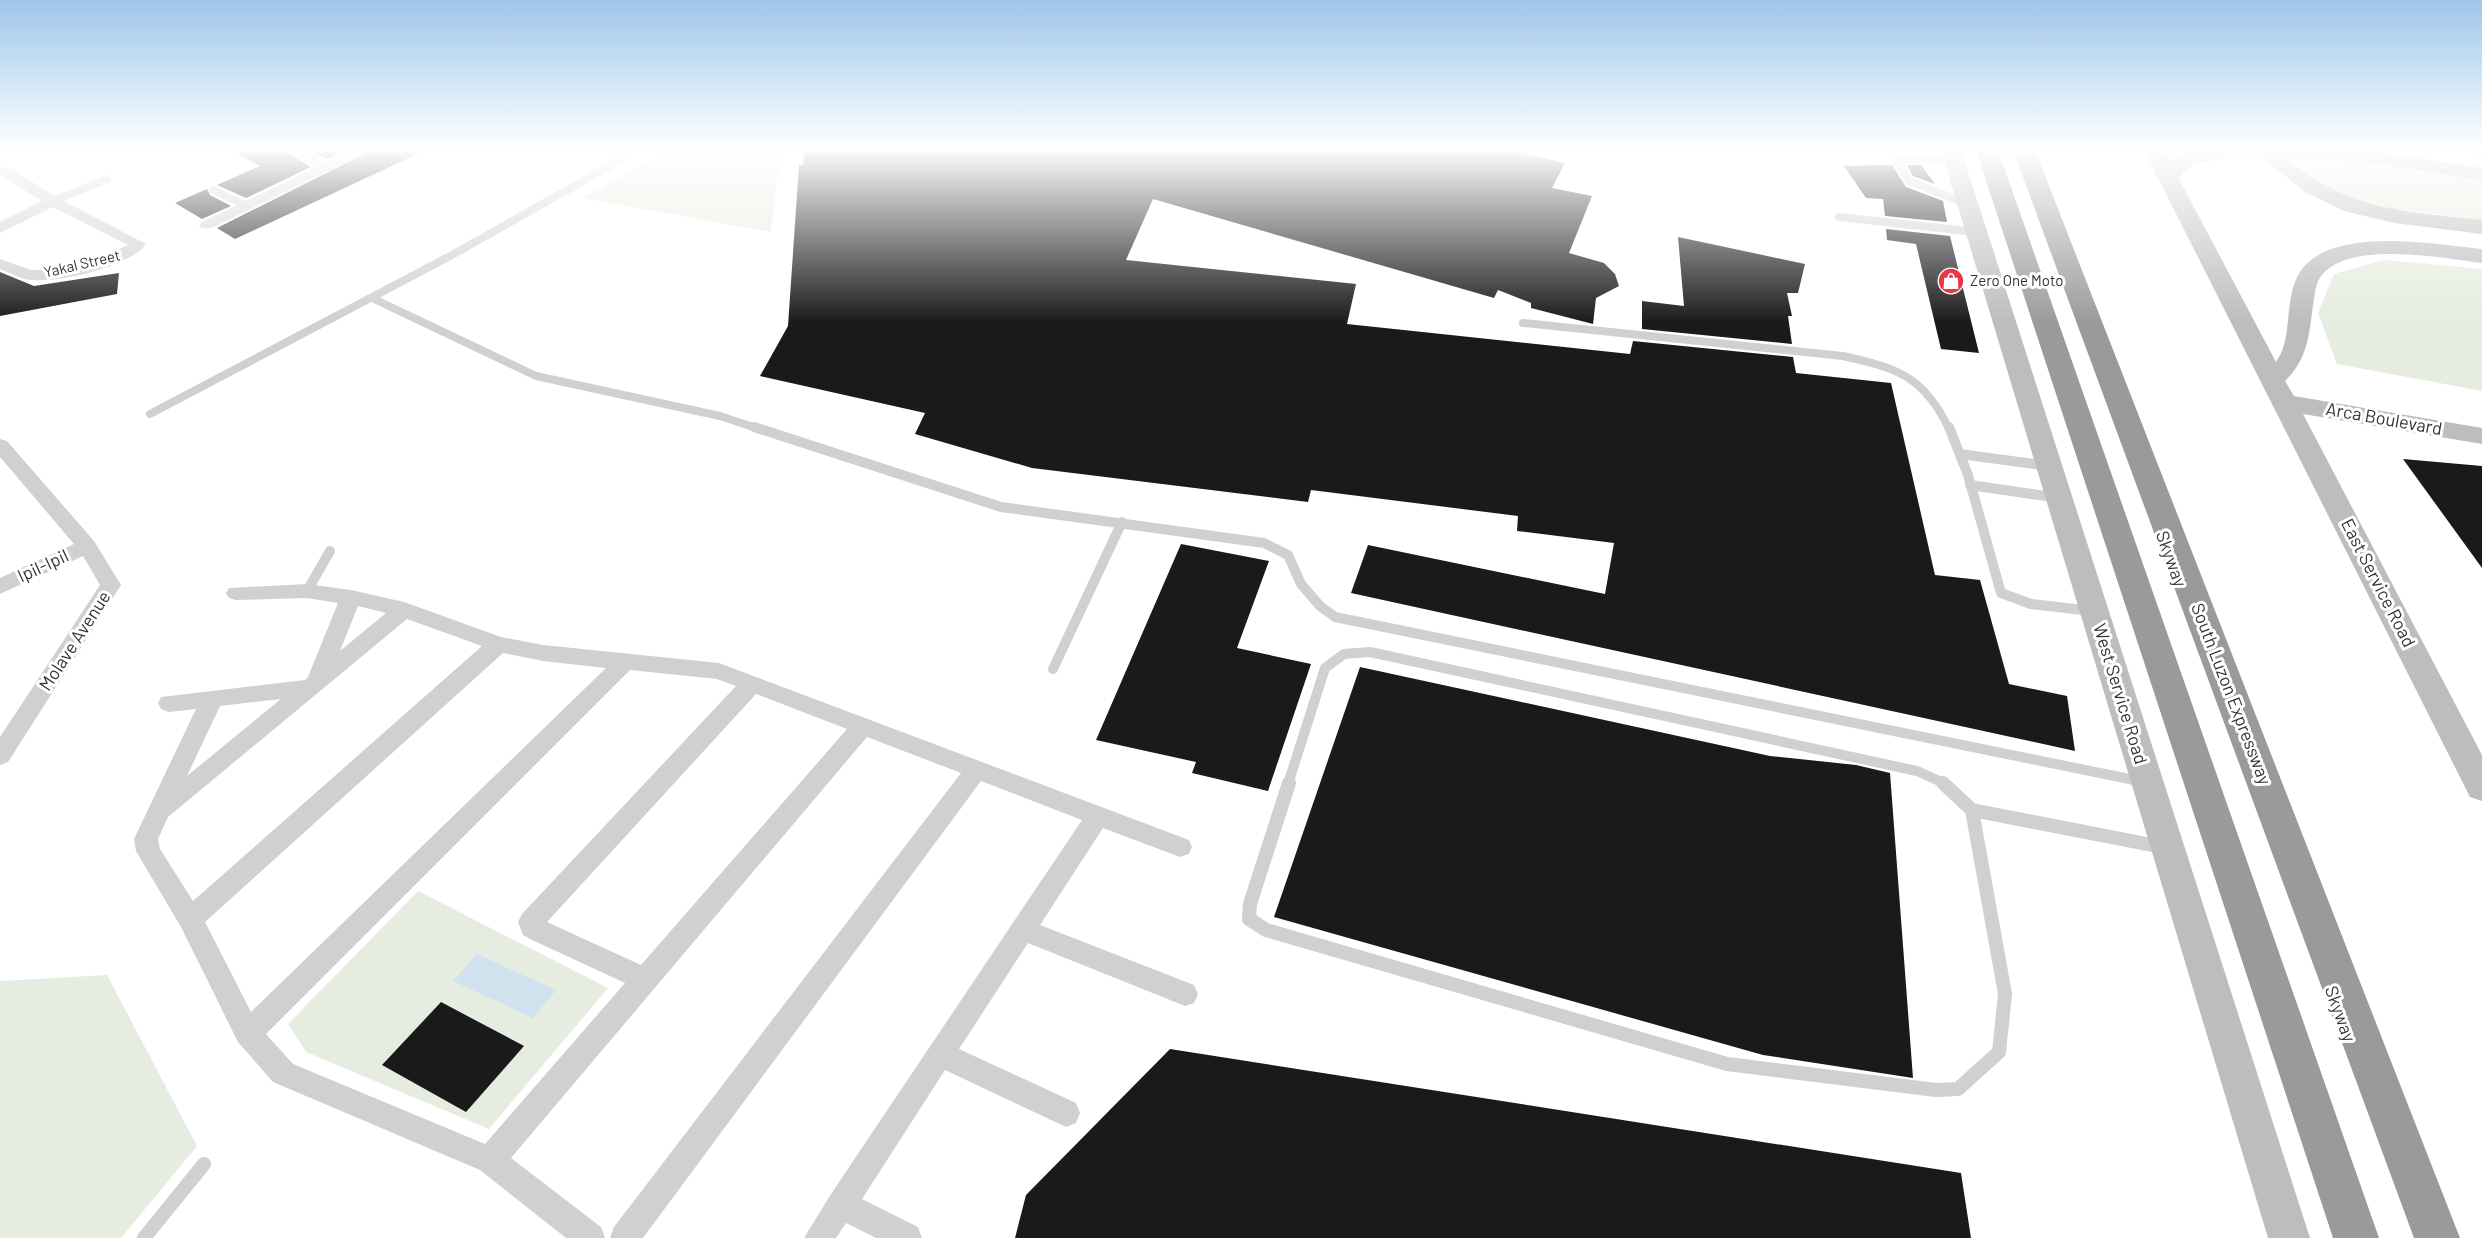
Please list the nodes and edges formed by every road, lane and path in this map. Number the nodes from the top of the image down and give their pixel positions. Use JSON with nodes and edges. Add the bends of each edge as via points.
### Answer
{"nodes":[{"id":1,"x":40,"y":208,"type":"edge"},
{"id":2,"x":66,"y":208,"type":"edge"},
{"id":3,"x":244,"y":208,"type":"edge"},
{"id":4,"x":534,"y":208,"type":"edge"},
{"id":5,"x":1955,"y":208,"type":"edge"},
{"id":6,"x":1970,"y":208,"type":"edge"},
{"id":7,"x":1983,"y":208,"type":"edge"},
{"id":8,"x":2007,"y":208,"type":"edge"},
{"id":9,"x":2040,"y":208,"type":"edge"},
{"id":10,"x":2045,"y":208,"type":"edge"},
{"id":11,"x":2184,"y":208,"type":"edge"},
{"id":12,"x":2357,"y":208,"type":"edge"},
{"id":13,"x":1839,"y":217,"type":"dead end"},
{"id":14,"x":1972,"y":218,"type":"junction"},
{"id":15,"x":207,"y":225,"type":"dead end"},
{"id":16,"x":2482,"y":227,"type":"edge"},
{"id":17,"x":0,"y":228,"type":"edge"},
{"id":18,"x":2482,"y":256,"type":"edge"},
{"id":19,"x":0,"y":264,"type":"edge"},
{"id":20,"x":372,"y":298,"type":"junction"},
{"id":21,"x":1524,"y":323,"type":"dead end"},
{"id":22,"x":2279,"y":391,"type":"junction"},
{"id":23,"x":150,"y":414,"type":"dead end"},
{"id":24,"x":2482,"y":436,"type":"edge"},
{"id":25,"x":1960,"y":454,"type":"junction"},
{"id":26,"x":4,"y":457,"type":"edge"},
{"id":27,"x":2049,"y":466,"type":"junction"},
{"id":28,"x":1970,"y":485,"type":"junction"},
{"id":29,"x":2059,"y":498,"type":"junction"},
{"id":30,"x":1122,"y":522,"type":"junction"},
{"id":31,"x":87,"y":546,"type":"junction"},
{"id":32,"x":330,"y":551,"type":"dead end"},
{"id":33,"x":0,"y":587,"type":"edge"},
{"id":34,"x":307,"y":591,"type":"junction"},
{"id":35,"x":236,"y":593,"type":"dead end"},
{"id":36,"x":351,"y":597,"type":"junction"},
{"id":37,"x":404,"y":610,"type":"junction"},
{"id":38,"x":2094,"y":611,"type":"junction"},
{"id":39,"x":499,"y":644,"type":"junction"},
{"id":40,"x":625,"y":662,"type":"junction"},
{"id":41,"x":1053,"y":669,"type":"dead end"},
{"id":42,"x":752,"y":684,"type":"junction"},
{"id":43,"x":313,"y":685,"type":"junction"},
{"id":44,"x":212,"y":699,"type":"junction"},
{"id":45,"x":169,"y":703,"type":"dead end"},
{"id":46,"x":863,"y":726,"type":"junction"},
{"id":47,"x":0,"y":756,"type":"edge"},
{"id":48,"x":977,"y":769,"type":"junction"},
{"id":49,"x":2147,"y":782,"type":"junction"},
{"id":50,"x":2482,"y":787,"type":"edge"},
{"id":51,"x":1972,"y":810,"type":"junction"},
{"id":52,"x":160,"y":812,"type":"junction"},
{"id":53,"x":1098,"y":815,"type":"junction"},
{"id":54,"x":1180,"y":847,"type":"dead end"},
{"id":55,"x":2168,"y":848,"type":"junction"},
{"id":56,"x":190,"y":918,"type":"junction"},
{"id":57,"x":1023,"y":930,"type":"junction"},
{"id":58,"x":644,"y":979,"type":"junction"},
{"id":59,"x":1185,"y":994,"type":"dead end"},
{"id":60,"x":248,"y":1033,"type":"junction"},
{"id":61,"x":940,"y":1054,"type":"junction"},
{"id":62,"x":1066,"y":1113,"type":"dead end"},
{"id":63,"x":490,"y":1160,"type":"junction"},
{"id":64,"x":204,"y":1164,"type":"dead end"},
{"id":65,"x":841,"y":1204,"type":"junction"},
{"id":66,"x":144,"y":1238,"type":"edge"},
{"id":67,"x":590,"y":1238,"type":"edge"},
{"id":68,"x":626,"y":1238,"type":"edge"},
{"id":69,"x":819,"y":1238,"type":"edge"},
{"id":70,"x":907,"y":1238,"type":"edge"},
{"id":71,"x":2289,"y":1238,"type":"edge"},
{"id":72,"x":2334,"y":1238,"type":"edge"},
{"id":73,"x":2356,"y":1238,"type":"edge"},
{"id":74,"x":2423,"y":1238,"type":"edge"},
{"id":75,"x":2437,"y":1238,"type":"edge"}],
"edges":[{"from":1,"to":17,"type":"street"},
{"from":2,"to":19,"type":"street","name":"Yakal Street","via":[[138,244],[137,247],[104,262],[41,275]]},
{"from":3,"to":15,"type":"street"},
{"from":4,"to":20,"type":"lane"},
{"from":5,"to":14,"type":"lane"},
{"from":6,"to":14,"type":"main road","name":"West Service Road"},
{"from":7,"to":72,"type":"highway","via":[[2059,398]]},
{"from":8,"to":73,"type":"highway"},
{"from":9,"to":74,"type":"highway","name":"Skyway"},
{"from":10,"to":75,"type":"highway","name":"South Luzon Expressway"},
{"from":11,"to":22,"type":"main road","name":"East Service Road"},
{"from":12,"to":16,"type":"main road"},
{"from":13,"to":14,"type":"lane"},
{"from":14,"to":27,"type":"main road","name":"West Service Road"},
{"from":18,"to":22,"type":"main road","via":[[2382,249],[2355,251],[2325,260],[2313,270],[2305,285],[2292,360]]},
{"from":20,"to":23,"type":"lane"},
{"from":20,"to":30,"type":"lane","via":[[536,376],[720,416],[1001,507]]},
{"from":21,"to":25,"type":"lane","via":[[1843,356],[1876,363],[1924,386],[1949,423]]},
{"from":22,"to":24,"type":"main road","name":"Arca Boulevard"},
{"from":22,"to":50,"type":"main road","name":"East Service Road"},
{"from":25,"to":27,"type":"lane"},
{"from":25,"to":28,"type":"lane"},
{"from":26,"to":31,"type":"street","name":"Molave Avenue"},
{"from":27,"to":29,"type":"main road","name":"West Service Road"},
{"from":28,"to":29,"type":"lane"},
{"from":28,"to":38,"type":"lane","via":[[2001,593],[2016,602]]},
{"from":29,"to":38,"type":"main road","name":"West Service Road"},
{"from":30,"to":41,"type":"lane"},
{"from":30,"to":49,"type":"lane","via":[[1263,543],[1288,555],[1301,584],[1335,617]]},
{"from":31,"to":33,"type":"street","name":"Ipil-Ipil"},
{"from":31,"to":47,"type":"street","name":"Molave Avenue","via":[[111,585]]},
{"from":32,"to":34,"type":"lane"},
{"from":34,"to":35,"type":"street"},
{"from":34,"to":36,"type":"street"},
{"from":36,"to":37,"type":"street"},
{"from":36,"to":43,"type":"street"},
{"from":37,"to":39,"type":"street"},
{"from":37,"to":43,"type":"street"},
{"from":38,"to":49,"type":"main road","name":"West Service Road"},
{"from":39,"to":40,"type":"street","via":[[543,654]]},
{"from":39,"to":56,"type":"street"},
{"from":40,"to":42,"type":"street","via":[[719,671]]},
{"from":40,"to":60,"type":"street"},
{"from":42,"to":46,"type":"street"},
{"from":42,"to":58,"type":"street","via":[[531,922],[539,931]]},
{"from":43,"to":44,"type":"street"},
{"from":43,"to":52,"type":"street"},
{"from":44,"to":45,"type":"street"},
{"from":44,"to":52,"type":"street"},
{"from":46,"to":48,"type":"street"},
{"from":46,"to":58,"type":"street"},
{"from":48,"to":53,"type":"street"},
{"from":48,"to":68,"type":"street"},
{"from":49,"to":55,"type":"main road","name":"West Service Road"},
{"from":51,"to":51,"type":"lane","via":[[2005,994],[1999,1052],[1958,1089],[1936,1090],[1727,1064],[1266,930],[1249,919],[1250,904],[1325,668],[1344,654],[1370,652],[1917,771],[1948,785]]},
{"from":51,"to":55,"type":"lane"},
{"from":52,"to":56,"type":"street","via":[[146,839],[148,851]]},
{"from":53,"to":54,"type":"street"},
{"from":53,"to":57,"type":"street"},
{"from":55,"to":71,"type":"main road","name":"West Service Road"},
{"from":56,"to":60,"type":"street"},
{"from":57,"to":59,"type":"street"},
{"from":57,"to":61,"type":"street"},
{"from":58,"to":63,"type":"street"},
{"from":60,"to":63,"type":"street","via":[[283,1073]]},
{"from":61,"to":62,"type":"street"},
{"from":61,"to":65,"type":"street"},
{"from":63,"to":67,"type":"street"},
{"from":64,"to":66,"type":"lane"},
{"from":65,"to":69,"type":"street"},
{"from":65,"to":70,"type":"street"}]}
